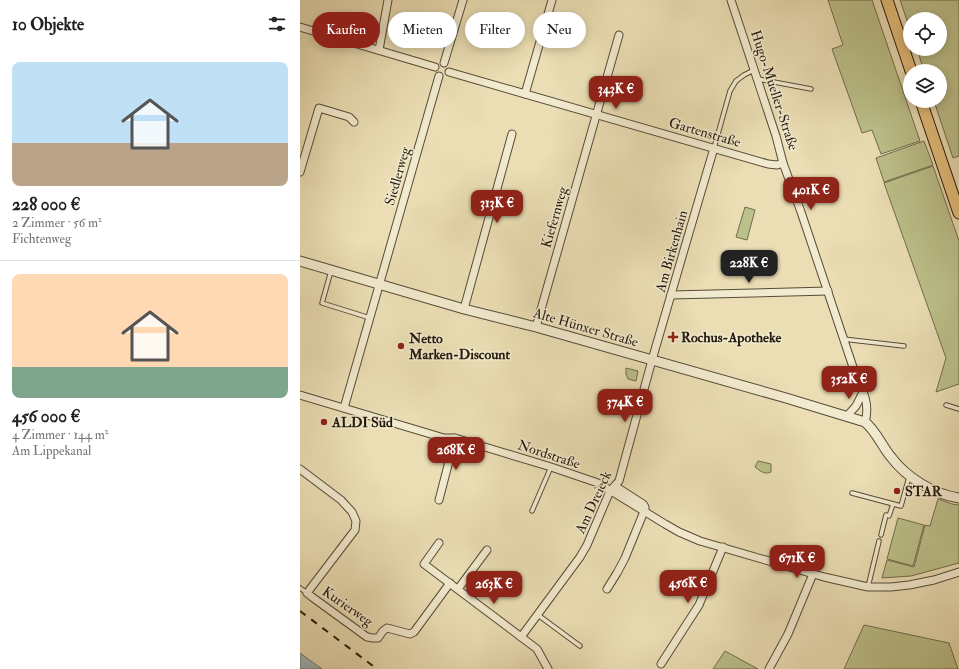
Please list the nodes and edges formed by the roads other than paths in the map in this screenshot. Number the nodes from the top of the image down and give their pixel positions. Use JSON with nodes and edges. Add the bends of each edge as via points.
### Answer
{"nodes":[{"id":1,"x":388,"y":0,"type":"edge"},
{"id":2,"x":463,"y":0,"type":"edge"},
{"id":3,"x":552,"y":0,"type":"edge"},
{"id":4,"x":731,"y":0,"type":"edge"},
{"id":5,"x":887,"y":0,"type":"edge"},
{"id":6,"x":300,"y":27,"type":"edge"},
{"id":7,"x":619,"y":35,"type":"dead end"},
{"id":8,"x":379,"y":50,"type":"junction"},
{"id":9,"x":444,"y":63,"type":"junction"},
{"id":10,"x":909,"y":64,"type":"edge"},
{"id":11,"x":435,"y":67,"type":"junction"},
{"id":12,"x":754,"y":70,"type":"junction"},
{"id":13,"x":449,"y":72,"type":"junction"},
{"id":14,"x":439,"y":76,"type":"junction"},
{"id":15,"x":757,"y":79,"type":"junction"},
{"id":16,"x":811,"y":89,"type":"dead end"},
{"id":17,"x":525,"y":94,"type":"junction"},
{"id":18,"x":923,"y":108,"type":"edge"},
{"id":19,"x":596,"y":114,"type":"junction"},
{"id":20,"x":354,"y":122,"type":"dead end"},
{"id":21,"x":512,"y":134,"type":"dead end"},
{"id":22,"x":714,"y":148,"type":"junction"},
{"id":23,"x":783,"y":163,"type":"junction"},
{"id":24,"x":300,"y":172,"type":"edge"},
{"id":25,"x":959,"y":213,"type":"edge"},
{"id":26,"x":300,"y":261,"type":"edge"},
{"id":27,"x":331,"y":270,"type":"junction"},
{"id":28,"x":380,"y":284,"type":"junction"},
{"id":29,"x":828,"y":291,"type":"junction"},
{"id":30,"x":671,"y":295,"type":"junction"},
{"id":31,"x":464,"y":308,"type":"junction"},
{"id":32,"x":370,"y":318,"type":"junction"},
{"id":33,"x":536,"y":327,"type":"junction"},
{"id":34,"x":844,"y":339,"type":"junction"},
{"id":35,"x":904,"y":346,"type":"dead end"},
{"id":36,"x":652,"y":360,"type":"junction"},
{"id":37,"x":863,"y":392,"type":"junction"},
{"id":38,"x":300,"y":395,"type":"edge"},
{"id":39,"x":946,"y":405,"type":"dead end"},
{"id":40,"x":344,"y":408,"type":"junction"},
{"id":41,"x":959,"y":409,"type":"edge"},
{"id":42,"x":847,"y":416,"type":"junction"},
{"id":43,"x":865,"y":422,"type":"junction"},
{"id":44,"x":455,"y":438,"type":"junction"},
{"id":45,"x":551,"y":468,"type":"junction"},
{"id":46,"x":300,"y":469,"type":"edge"},
{"id":47,"x":910,"y":476,"type":"junction"},
{"id":48,"x":613,"y":489,"type":"junction"},
{"id":49,"x":852,"y":493,"type":"dead end"},
{"id":50,"x":959,"y":498,"type":"edge"},
{"id":51,"x":439,"y":500,"type":"dead end"},
{"id":52,"x":893,"y":504,"type":"junction"},
{"id":53,"x":532,"y":511,"type":"dead end"},
{"id":54,"x":644,"y":512,"type":"junction"},
{"id":55,"x":881,"y":535,"type":"dead end"},
{"id":56,"x":879,"y":541,"type":"dead end"},
{"id":57,"x":439,"y":543,"type":"dead end"},
{"id":58,"x":723,"y":548,"type":"junction"},
{"id":59,"x":487,"y":550,"type":"dead end"},
{"id":60,"x":959,"y":572,"type":"edge"},
{"id":61,"x":813,"y":574,"type":"junction"},
{"id":62,"x":450,"y":583,"type":"junction"},
{"id":63,"x":868,"y":586,"type":"junction"},
{"id":64,"x":300,"y":588,"type":"edge"},
{"id":65,"x":458,"y":589,"type":"junction"},
{"id":66,"x":607,"y":589,"type":"dead end"},
{"id":67,"x":307,"y":593,"type":"junction"},
{"id":68,"x":538,"y":615,"type":"junction"},
{"id":69,"x":521,"y":637,"type":"junction"},
{"id":70,"x":580,"y":646,"type":"dead end"},
{"id":71,"x":661,"y":664,"type":"dead end"},
{"id":72,"x":548,"y":669,"type":"edge"},
{"id":73,"x":769,"y":669,"type":"edge"}],
"edges":[{"from":1,"to":8,"type":"street"},
{"from":2,"to":9,"type":"street"},
{"from":3,"to":17,"type":"street"},
{"from":4,"to":12,"type":"street","name":"Hugo-Mueller-Straße"},
{"from":5,"to":10,"type":"main road"},
{"from":6,"to":8,"type":"street"},
{"from":7,"to":19,"type":"street"},
{"from":8,"to":11,"type":"street"},
{"from":9,"to":11,"type":"street"},
{"from":9,"to":13,"type":"street"},
{"from":11,"to":14,"type":"street"},
{"from":12,"to":15,"type":"street","name":"Hugo-Mueller-Straße"},
{"from":12,"to":22,"type":"lane","via":[[736,81],[730,91]]},
{"from":13,"to":14,"type":"street","via":[[443,77]]},
{"from":13,"to":17,"type":"street","name":"Gartenstraße"},
{"from":14,"to":28,"type":"street","name":"Siedlerweg"},
{"from":15,"to":16,"type":"lane"},
{"from":15,"to":23,"type":"street","name":"Hugo-Mueller-Straße"},
{"from":17,"to":19,"type":"street","name":"Gartenstraße"},
{"from":18,"to":25,"type":"main road"},
{"from":19,"to":22,"type":"street","name":"Gartenstraße"},
{"from":19,"to":33,"type":"street","name":"Kiefernweg"},
{"from":20,"to":24,"type":"street","via":[[349,117],[319,108]]},
{"from":21,"to":31,"type":"street"},
{"from":22,"to":23,"type":"street","name":"Gartenstraße","via":[[768,164]]},
{"from":22,"to":30,"type":"street","name":"Am Birkenhain"},
{"from":23,"to":29,"type":"street","name":"Hugo-Mueller-Straße"},
{"from":26,"to":27,"type":"street","name":"Alte Hünxer Straße"},
{"from":27,"to":28,"type":"street","name":"Alte Hünxer Straße"},
{"from":27,"to":32,"type":"lane","via":[[322,303]]},
{"from":28,"to":31,"type":"street","name":"Alte Hünxer Straße"},
{"from":28,"to":32,"type":"street"},
{"from":29,"to":30,"type":"street"},
{"from":29,"to":34,"type":"street","name":"Hugo-Mueller-Straße"},
{"from":30,"to":36,"type":"street","name":"Am Birkenhain"},
{"from":31,"to":33,"type":"street","name":"Alte Hünxer Straße"},
{"from":32,"to":40,"type":"street"},
{"from":33,"to":36,"type":"street","name":"Alte Hünxer Straße"},
{"from":34,"to":35,"type":"lane"},
{"from":34,"to":37,"type":"street","name":"Hugo-Mueller-Straße"},
{"from":36,"to":42,"type":"street","name":"Alte Hünxer Straße"},
{"from":36,"to":48,"type":"street","name":"Am Dreieck","via":[[619,481]]},
{"from":37,"to":42,"type":"street"},
{"from":37,"to":43,"type":"street","name":"Hugo-Mueller-Straße","via":[[867,404]]},
{"from":38,"to":40,"type":"street"},
{"from":39,"to":41,"type":"lane"},
{"from":40,"to":44,"type":"street","via":[[444,438]]},
{"from":42,"to":43,"type":"street","name":"Alte Hünxer Straße"},
{"from":43,"to":47,"type":"street","via":[[891,458]]},
{"from":44,"to":45,"type":"street","name":"Nordstraße"},
{"from":44,"to":51,"type":"street"},
{"from":45,"to":48,"type":"street","name":"Nordstraße"},
{"from":45,"to":53,"type":"lane"},
{"from":46,"to":67,"type":"street","name":"Kurierweg","via":[[348,507],[356,522],[355,530]]},
{"from":47,"to":50,"type":"street","via":[[936,492]]},
{"from":47,"to":52,"type":"lane","via":[[901,506]]},
{"from":48,"to":54,"type":"street","name":"Nordstraße"},
{"from":48,"to":68,"type":"street","name":"Am Dreieck","via":[[580,557]]},
{"from":49,"to":52,"type":"lane"},
{"from":52,"to":55,"type":"lane","via":[[890,516],[886,515]]},
{"from":54,"to":58,"type":"street","name":"Nordstraße","via":[[679,532]]},
{"from":54,"to":66,"type":"street","via":[[625,558]]},
{"from":56,"to":63,"type":"lane"},
{"from":57,"to":62,"type":"street","via":[[424,564]]},
{"from":58,"to":61,"type":"street","name":"Nordstraße"},
{"from":58,"to":71,"type":"street","via":[[699,605]]},
{"from":59,"to":65,"type":"street"},
{"from":60,"to":63,"type":"street","name":"Nordstraße","via":[[909,585]]},
{"from":61,"to":63,"type":"street","name":"Nordstraße"},
{"from":61,"to":73,"type":"street","via":[[788,634]]},
{"from":62,"to":65,"type":"street"},
{"from":62,"to":67,"type":"street","name":"Kurierweg","via":[[415,631],[410,634],[387,628],[378,638],[367,636]]},
{"from":64,"to":67,"type":"lane"},
{"from":65,"to":69,"type":"street"},
{"from":68,"to":69,"type":"street","name":"Am Dreieck"},
{"from":68,"to":70,"type":"lane"},
{"from":69,"to":72,"type":"street","via":[[537,649]]}]}
